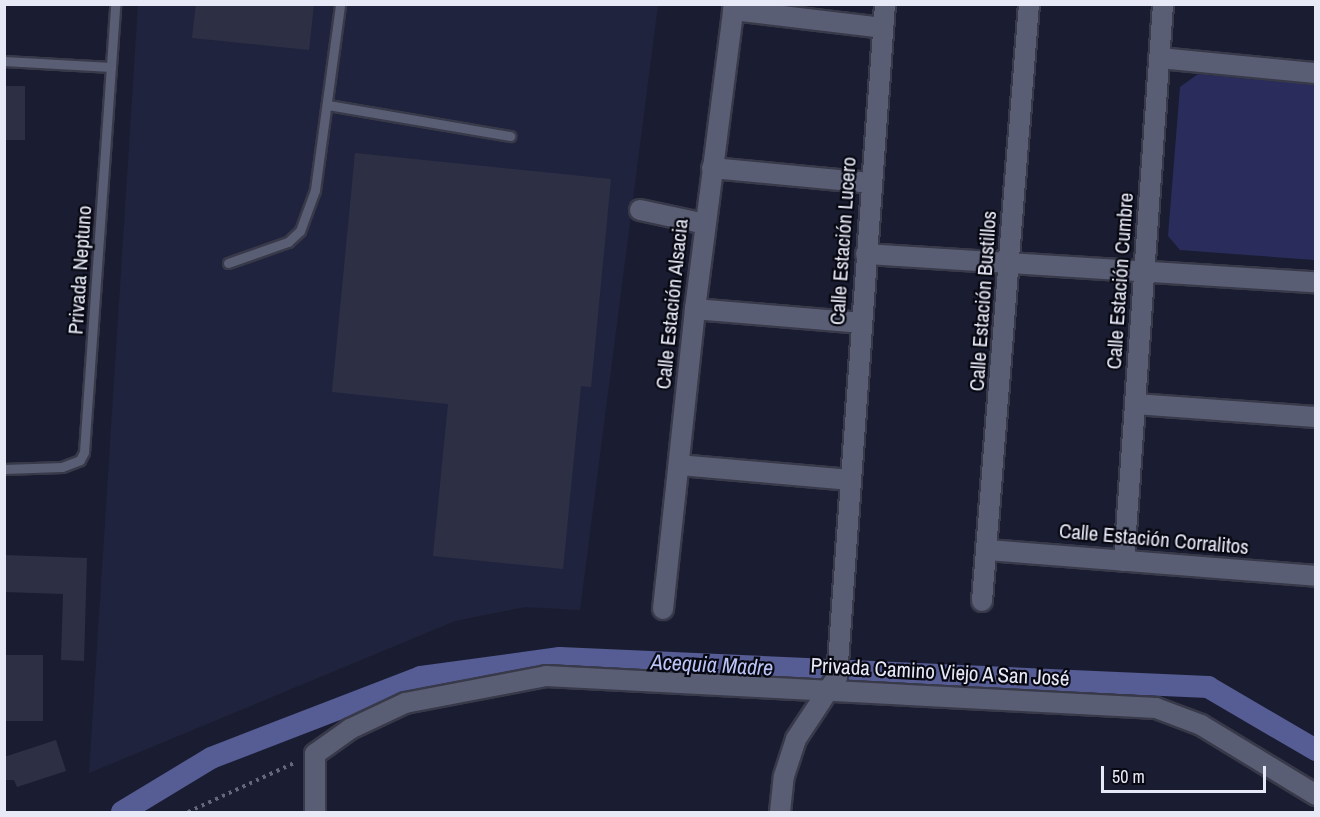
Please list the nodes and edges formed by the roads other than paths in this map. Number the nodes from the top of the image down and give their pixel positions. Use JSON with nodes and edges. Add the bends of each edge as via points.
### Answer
{"nodes":[{"id":1,"x":115,"y":4,"type":"edge"},
{"id":2,"x":340,"y":4,"type":"edge"},
{"id":3,"x":885,"y":4,"type":"edge"},
{"id":4,"x":1029,"y":4,"type":"edge"},
{"id":5,"x":1163,"y":4,"type":"edge"},
{"id":6,"x":734,"y":7,"type":"edge"},
{"id":7,"x":883,"y":28,"type":"junction"},
{"id":8,"x":1159,"y":58,"type":"junction"},
{"id":9,"x":4,"y":61,"type":"edge"},
{"id":10,"x":111,"y":67,"type":"junction"},
{"id":11,"x":1316,"y":73,"type":"edge"},
{"id":12,"x":328,"y":105,"type":"junction"},
{"id":13,"x":510,"y":136,"type":"dead end"},
{"id":14,"x":712,"y":168,"type":"junction"},
{"id":15,"x":872,"y":183,"type":"junction"},
{"id":16,"x":640,"y":210,"type":"dead end"},
{"id":17,"x":706,"y":224,"type":"junction"},
{"id":18,"x":866,"y":254,"type":"junction"},
{"id":19,"x":228,"y":263,"type":"dead end"},
{"id":20,"x":1010,"y":263,"type":"junction"},
{"id":21,"x":1144,"y":271,"type":"junction"},
{"id":22,"x":1316,"y":282,"type":"edge"},
{"id":23,"x":695,"y":309,"type":"junction"},
{"id":24,"x":861,"y":323,"type":"junction"},
{"id":25,"x":1135,"y":404,"type":"junction"},
{"id":26,"x":1316,"y":417,"type":"edge"},
{"id":27,"x":679,"y":465,"type":"junction"},
{"id":28,"x":4,"y":469,"type":"edge"},
{"id":29,"x":849,"y":480,"type":"junction"},
{"id":30,"x":988,"y":550,"type":"junction"},
{"id":31,"x":1124,"y":561,"type":"junction"},
{"id":32,"x":1316,"y":576,"type":"edge"},
{"id":33,"x":982,"y":602,"type":"dead end"},
{"id":34,"x":663,"y":609,"type":"dead end"},
{"id":35,"x":833,"y":684,"type":"junction"},
{"id":36,"x":1316,"y":795,"type":"edge"},
{"id":37,"x":315,"y":813,"type":"edge"},
{"id":38,"x":780,"y":813,"type":"edge"}],
"edges":[{"from":1,"to":10,"type":"lane","name":"Privada Neptuno"},
{"from":2,"to":12,"type":"lane"},
{"from":3,"to":7,"type":"street","name":"Calle Estación Lucero"},
{"from":4,"to":20,"type":"street","name":"Calle Estación Bustillos"},
{"from":5,"to":8,"type":"street","name":"Calle Estación Cumbre"},
{"from":6,"to":7,"type":"street"},
{"from":6,"to":14,"type":"street","name":"Calle Estación Alsacia"},
{"from":7,"to":15,"type":"street","name":"Calle Estación Lucero"},
{"from":8,"to":11,"type":"street"},
{"from":8,"to":21,"type":"street","name":"Calle Estación Cumbre"},
{"from":9,"to":10,"type":"lane"},
{"from":10,"to":28,"type":"lane","name":"Privada Neptuno","via":[[84,452],[80,460],[63,467]]},
{"from":12,"to":13,"type":"lane"},
{"from":12,"to":19,"type":"lane","via":[[315,190],[300,231],[288,242]]},
{"from":14,"to":15,"type":"street"},
{"from":14,"to":17,"type":"street","name":"Calle Estación Alsacia"},
{"from":15,"to":18,"type":"street","name":"Calle Estación Lucero"},
{"from":16,"to":17,"type":"street"},
{"from":17,"to":23,"type":"street","name":"Calle Estación Alsacia"},
{"from":18,"to":20,"type":"street"},
{"from":18,"to":24,"type":"street","name":"Calle Estación Lucero"},
{"from":20,"to":21,"type":"street"},
{"from":20,"to":30,"type":"street","name":"Calle Estación Bustillos"},
{"from":21,"to":22,"type":"street"},
{"from":21,"to":25,"type":"street","name":"Calle Estación Cumbre"},
{"from":23,"to":24,"type":"street"},
{"from":23,"to":27,"type":"street","name":"Calle Estación Alsacia"},
{"from":24,"to":29,"type":"street","name":"Calle Estación Lucero"},
{"from":25,"to":26,"type":"street"},
{"from":25,"to":31,"type":"street","name":"Calle Estación Cumbre"},
{"from":27,"to":29,"type":"street"},
{"from":27,"to":34,"type":"street","name":"Calle Estación Alsacia"},
{"from":29,"to":35,"type":"street","name":"Calle Estación Lucero","via":[[839,654]]},
{"from":30,"to":31,"type":"street","name":"Calle Estación Corralitos"},
{"from":30,"to":33,"type":"street","name":"Calle Estación Bustillos"},
{"from":31,"to":32,"type":"street","name":"Calle Estación Corralitos"},
{"from":35,"to":36,"type":"street","name":"Privada Camino Viejo A San José","via":[[1171,711]]},
{"from":35,"to":37,"type":"street","name":"Privada Camino Viejo A San José","via":[[546,676],[405,703],[350,729],[315,754]]},
{"from":35,"to":38,"type":"street","via":[[796,739],[784,776]]}]}
